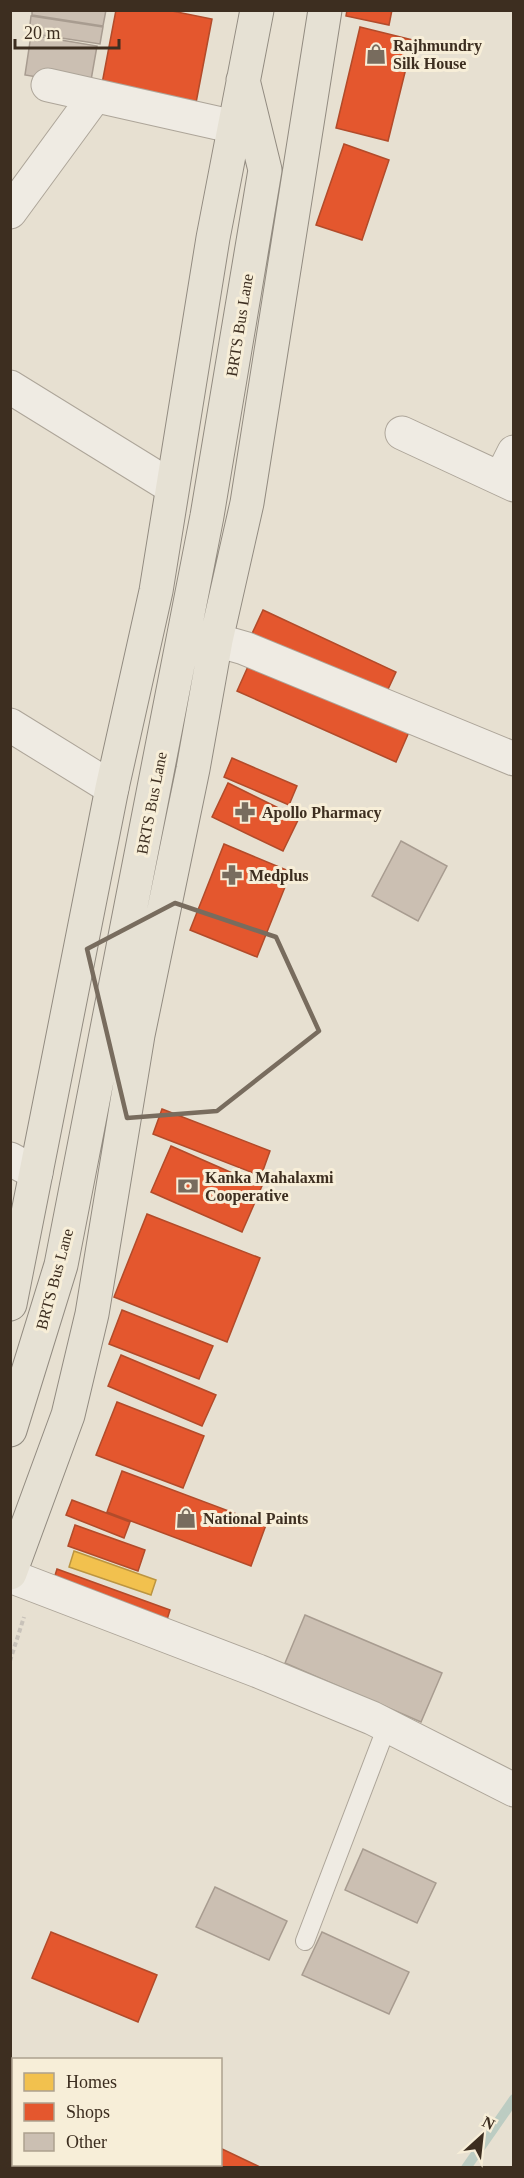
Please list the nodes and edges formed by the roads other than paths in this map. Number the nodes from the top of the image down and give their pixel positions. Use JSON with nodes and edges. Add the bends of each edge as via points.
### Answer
{"nodes":[{"id":1,"x":257,"y":10,"type":"edge"},
{"id":2,"x":325,"y":10,"type":"edge"},
{"id":3,"x":243,"y":80,"type":"junction"},
{"id":4,"x":48,"y":85,"type":"dead end"},
{"id":5,"x":95,"y":96,"type":"junction"},
{"id":6,"x":310,"y":105,"type":"junction"},
{"id":7,"x":235,"y":127,"type":"junction"},
{"id":8,"x":265,"y":170,"type":"junction"},
{"id":9,"x":10,"y":212,"type":"edge"},
{"id":10,"x":10,"y":387,"type":"edge"},
{"id":11,"x":402,"y":433,"type":"dead end"},
{"id":12,"x":509,"y":472,"type":"edge"},
{"id":13,"x":172,"y":487,"type":"junction"},
{"id":14,"x":216,"y":640,"type":"junction"},
{"id":15,"x":10,"y":725,"type":"edge"},
{"id":16,"x":513,"y":759,"type":"edge"},
{"id":17,"x":112,"y":788,"type":"junction"},
{"id":18,"x":23,"y":1166,"type":"edge"},
{"id":19,"x":10,"y":1304,"type":"edge"},
{"id":20,"x":10,"y":1430,"type":"edge"},
{"id":21,"x":10,"y":1575,"type":"edge"},
{"id":22,"x":387,"y":1726,"type":"junction"},
{"id":23,"x":513,"y":1790,"type":"edge"},
{"id":24,"x":305,"y":1941,"type":"dead end"}],
"edges":[{"from":1,"to":3,"type":"main road"},
{"from":2,"to":6,"type":"main road"},
{"from":3,"to":7,"type":"main road"},
{"from":3,"to":8,"type":"main road"},
{"from":4,"to":5,"type":"street"},
{"from":5,"to":7,"type":"street"},
{"from":5,"to":9,"type":"street"},
{"from":6,"to":8,"type":"main road"},
{"from":6,"to":14,"type":"main road","via":[[247,503]]},
{"from":7,"to":13,"type":"main road"},
{"from":8,"to":20,"type":"main road","name":"BRTS Bus Lane","via":[[207,516],[61,1265]]},
{"from":10,"to":13,"type":"street"},
{"from":11,"to":12,"type":"street"},
{"from":13,"to":17,"type":"main road","via":[[156,591]]},
{"from":14,"to":16,"type":"street"},
{"from":14,"to":21,"type":"main road","via":[[138,1035],[92,1314],[68,1414]]},
{"from":15,"to":17,"type":"street"},
{"from":17,"to":18,"type":"main road"},
{"from":18,"to":19,"type":"main road"},
{"from":21,"to":22,"type":"street","via":[[258,1671]]},
{"from":22,"to":23,"type":"street"},
{"from":22,"to":24,"type":"lane"}]}
